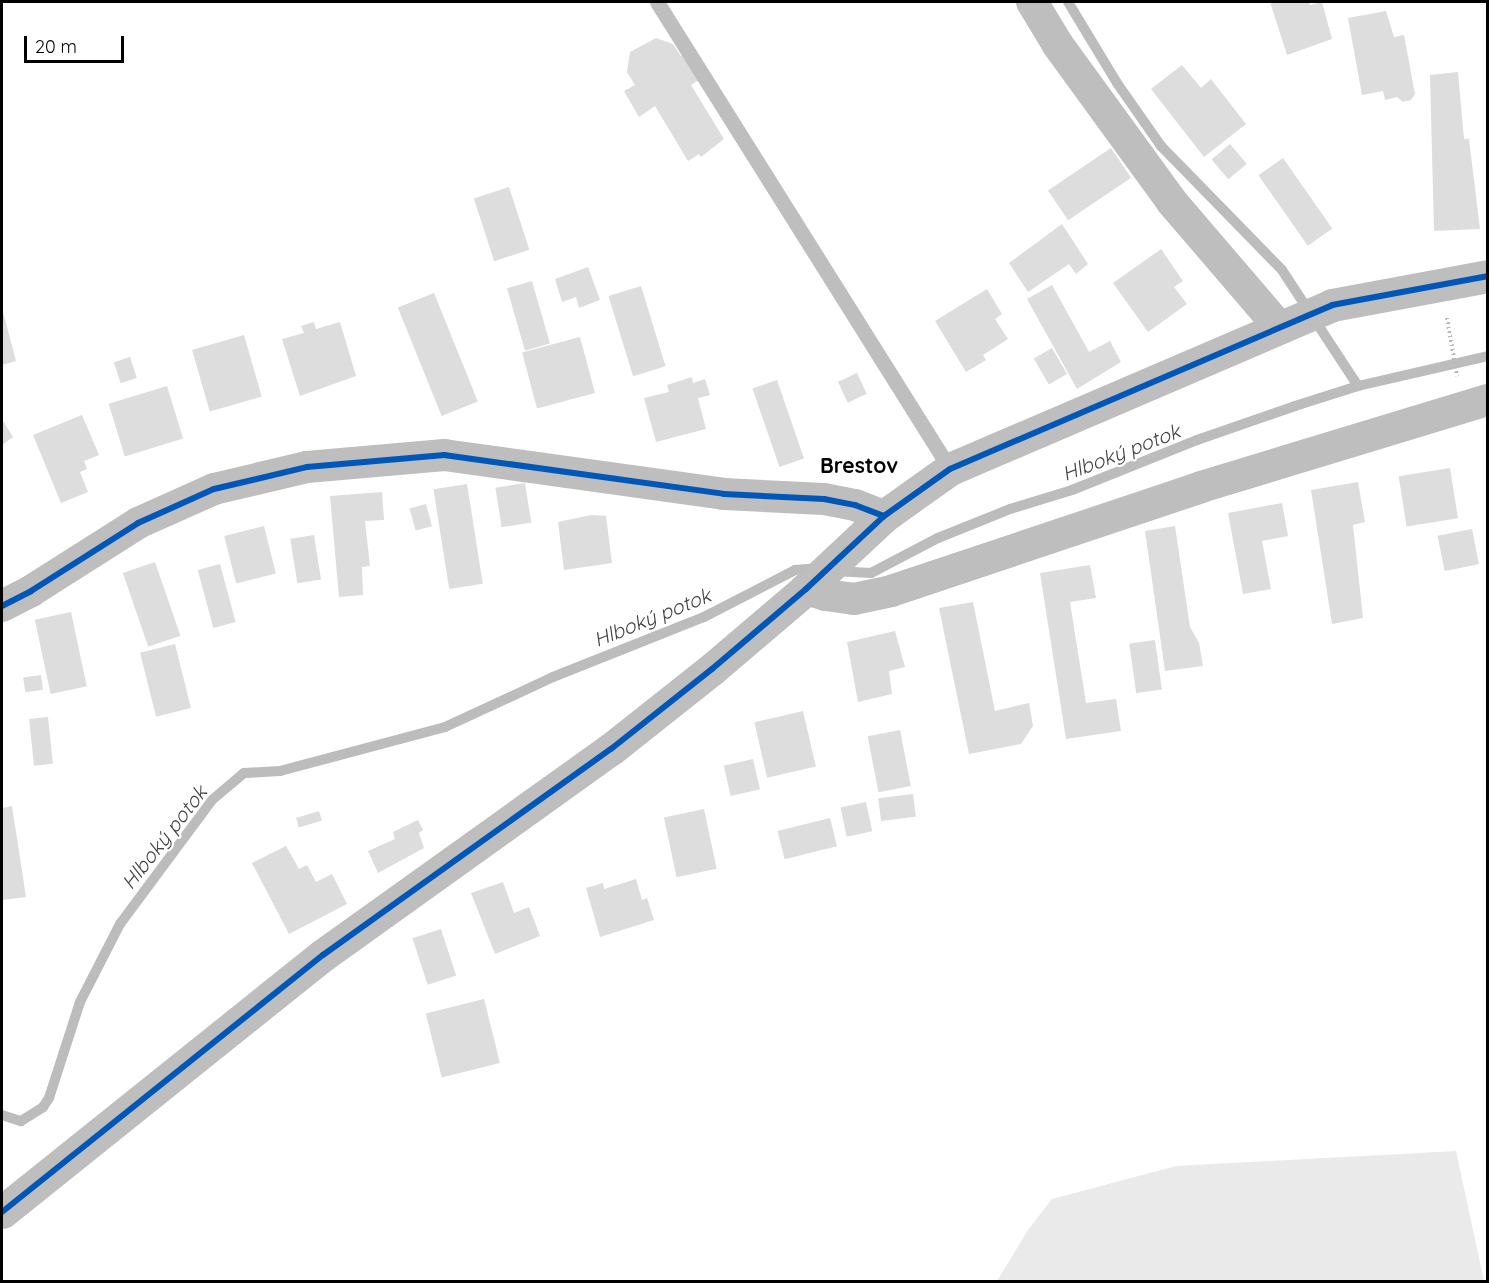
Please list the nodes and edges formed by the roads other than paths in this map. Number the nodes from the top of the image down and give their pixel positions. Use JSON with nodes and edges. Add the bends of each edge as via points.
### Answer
{"nodes":[{"id":1,"x":657,"y":2,"type":"edge"},
{"id":2,"x":1032,"y":2,"type":"edge"},
{"id":3,"x":1488,"y":276,"type":"edge"},
{"id":4,"x":1286,"y":325,"type":"junction"},
{"id":5,"x":1488,"y":399,"type":"edge"},
{"id":6,"x":950,"y":469,"type":"junction"},
{"id":7,"x":880,"y":520,"type":"junction"},
{"id":8,"x":806,"y":589,"type":"junction"},
{"id":9,"x":2,"y":606,"type":"edge"},
{"id":10,"x":2,"y":1212,"type":"edge"}],
"edges":[{"from":1,"to":6,"type":"lane"},
{"from":2,"to":4,"type":"street","via":[[1058,45],[1172,202]]},
{"from":3,"to":4,"type":"street","via":[[1332,305]]},
{"from":4,"to":6,"type":"street"},
{"from":5,"to":8,"type":"street","via":[[1201,487],[891,591],[854,599]]},
{"from":6,"to":7,"type":"street"},
{"from":7,"to":8,"type":"street"},
{"from":7,"to":9,"type":"street","via":[[855,505],[824,499],[724,494],[444,455],[307,467],[214,489],[138,522]]},
{"from":8,"to":10,"type":"street","via":[[611,749],[323,955]]}]}
